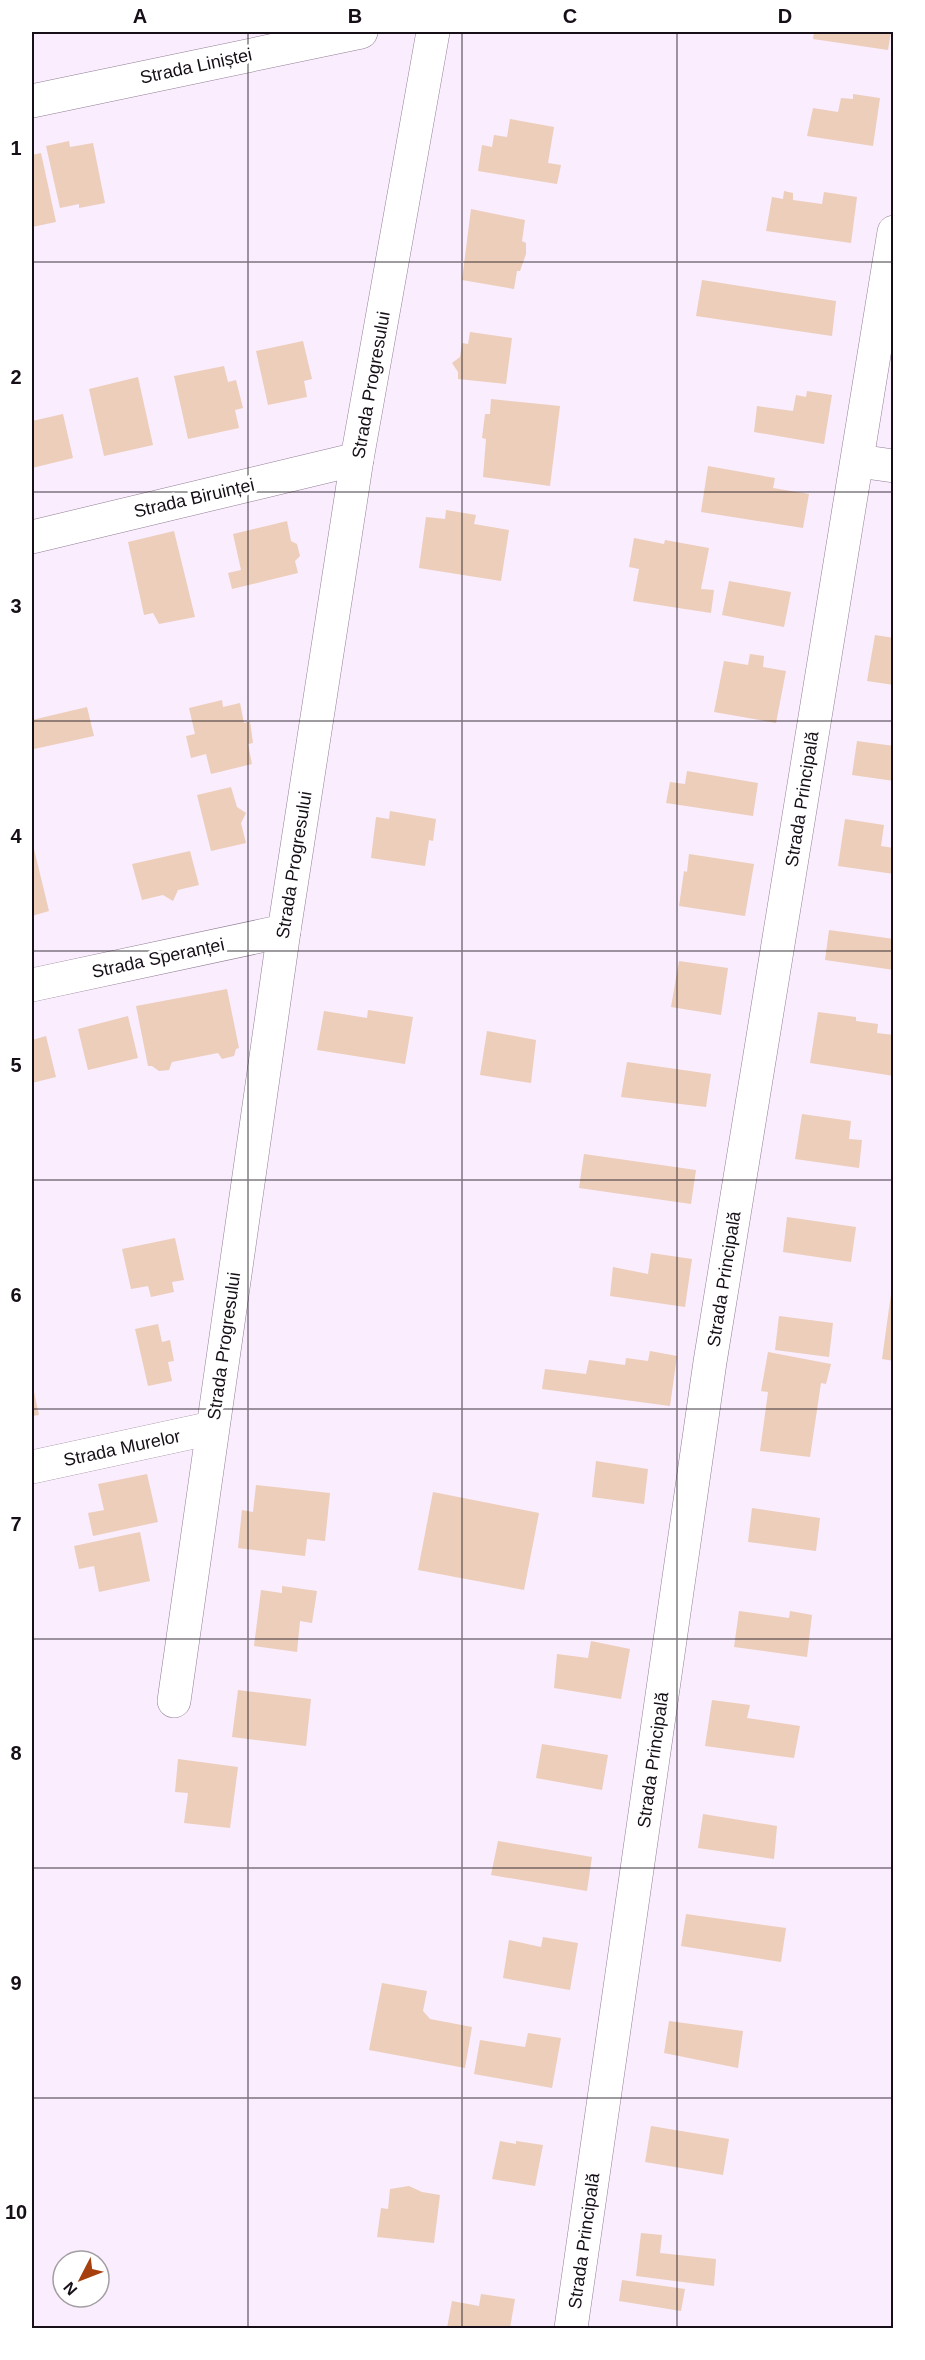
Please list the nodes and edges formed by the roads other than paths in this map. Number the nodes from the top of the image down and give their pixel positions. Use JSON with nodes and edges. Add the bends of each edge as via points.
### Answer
{"nodes":[{"id":1,"x":362,"y":32,"type":"edge"},
{"id":2,"x":433,"y":32,"type":"edge"},
{"id":3,"x":32,"y":101,"type":"edge"},
{"id":4,"x":894,"y":232,"type":"edge"},
{"id":5,"x":357,"y":459,"type":"junction"},
{"id":6,"x":858,"y":461,"type":"junction"},
{"id":7,"x":894,"y":466,"type":"edge"},
{"id":8,"x":32,"y":537,"type":"edge"},
{"id":9,"x":284,"y":931,"type":"junction"},
{"id":10,"x":32,"y":985,"type":"edge"},
{"id":11,"x":212,"y":1428,"type":"junction"},
{"id":12,"x":32,"y":1467,"type":"edge"},
{"id":13,"x":174,"y":1701,"type":"dead end"},
{"id":14,"x":571,"y":2328,"type":"edge"}],
"edges":[{"from":1,"to":3,"type":"street","name":"Strada Liniștei"},
{"from":2,"to":5,"type":"street","name":"Strada Progresului"},
{"from":4,"to":6,"type":"street","name":"Strada Principală"},
{"from":5,"to":8,"type":"street","name":"Strada Biruinței"},
{"from":5,"to":9,"type":"street","name":"Strada Progresului"},
{"from":6,"to":7,"type":"street"},
{"from":6,"to":14,"type":"street","name":"Strada Principală","via":[[710,1362]]},
{"from":9,"to":10,"type":"street","name":"Strada Speranței"},
{"from":9,"to":11,"type":"street","name":"Strada Progresului"},
{"from":11,"to":12,"type":"street","name":"Strada Murelor"},
{"from":11,"to":13,"type":"street","name":"Strada Progresului"}]}
